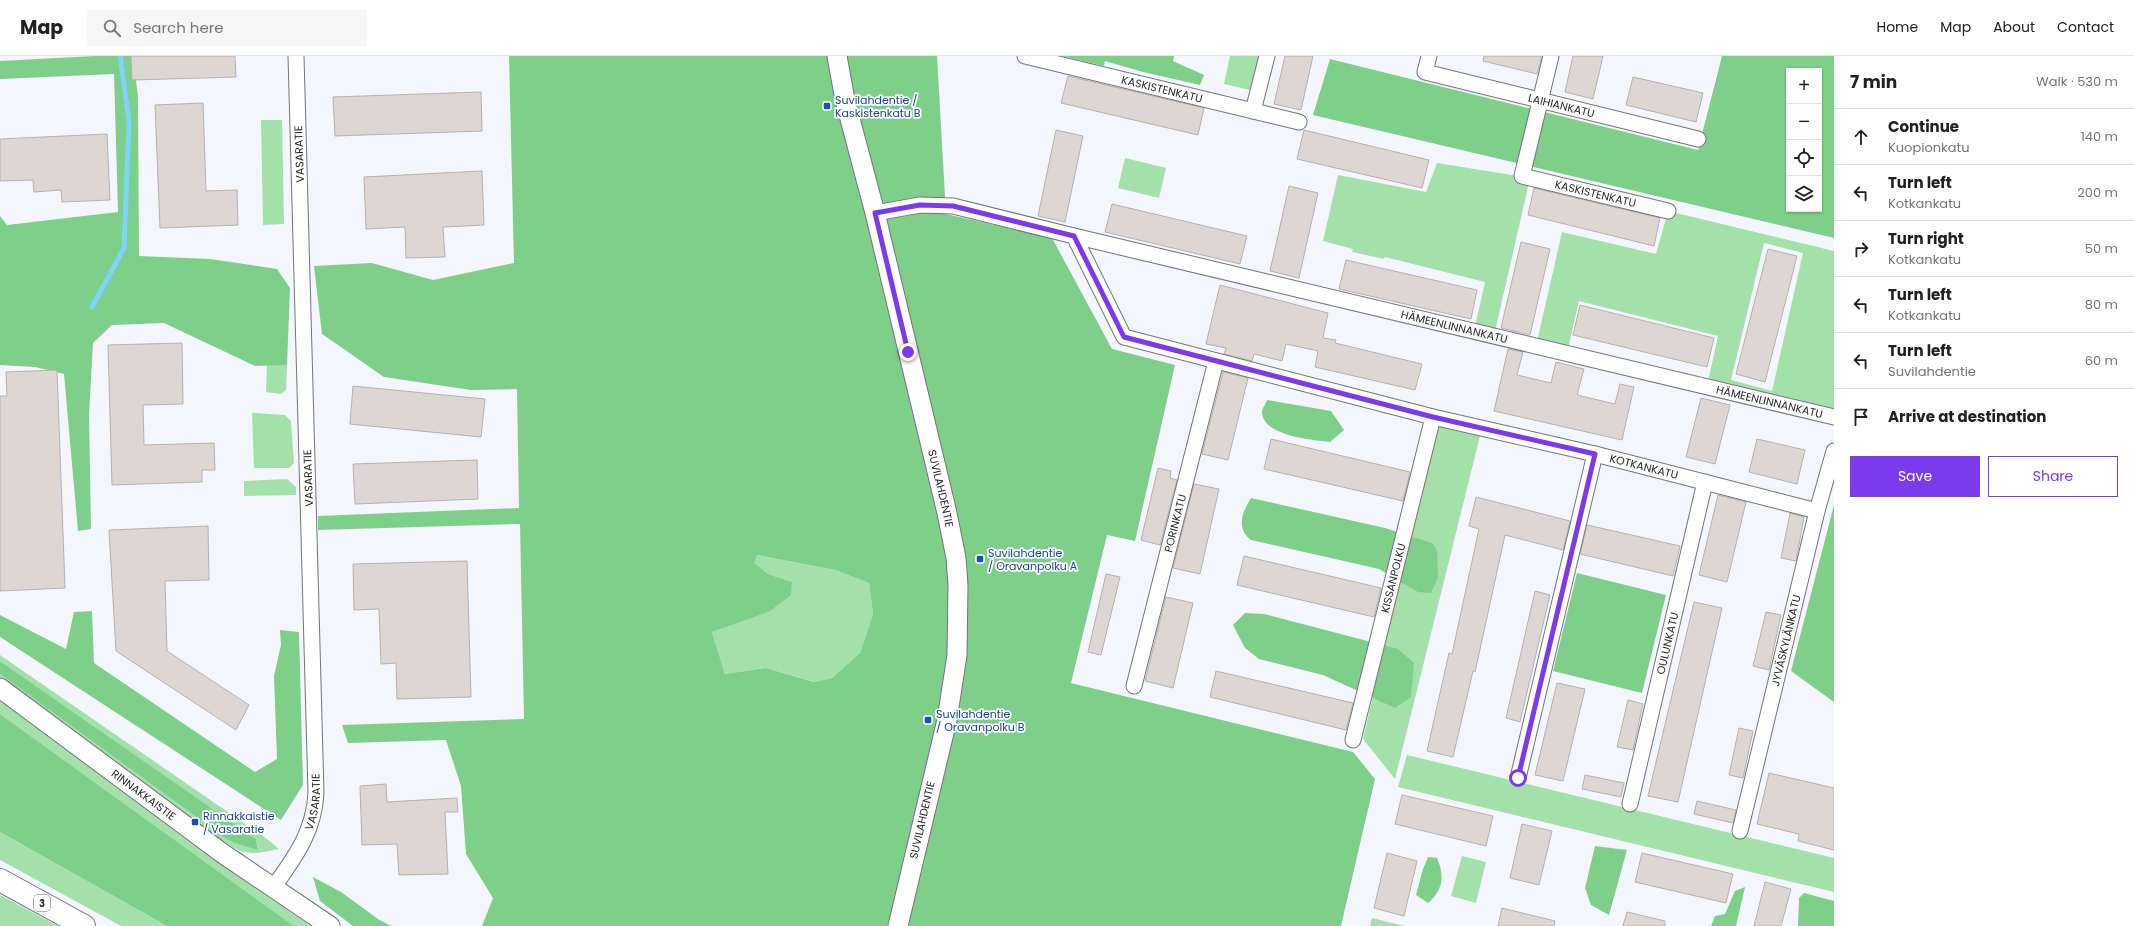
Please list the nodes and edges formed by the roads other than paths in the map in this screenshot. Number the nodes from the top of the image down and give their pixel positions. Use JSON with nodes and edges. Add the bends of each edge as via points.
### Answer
{"nodes":[{"id":1,"x":296,"y":56,"type":"edge"},
{"id":2,"x":837,"y":56,"type":"edge"},
{"id":3,"x":1025,"y":56,"type":"edge"},
{"id":4,"x":1267,"y":56,"type":"edge"},
{"id":5,"x":1429,"y":56,"type":"edge"},
{"id":6,"x":1551,"y":56,"type":"edge"},
{"id":7,"x":1541,"y":100,"type":"junction"},
{"id":8,"x":1253,"y":111,"type":"junction"},
{"id":9,"x":1298,"y":122,"type":"dead end"},
{"id":10,"x":1698,"y":139,"type":"dead end"},
{"id":11,"x":1668,"y":212,"type":"dead end"},
{"id":12,"x":875,"y":213,"type":"junction"},
{"id":13,"x":1074,"y":236,"type":"junction"},
{"id":14,"x":1216,"y":361,"type":"junction"},
{"id":15,"x":1433,"y":417,"type":"junction"},
{"id":16,"x":1834,"y":417,"type":"edge"},
{"id":17,"x":1834,"y":451,"type":"edge"},
{"id":18,"x":1595,"y":454,"type":"junction"},
{"id":19,"x":1705,"y":482,"type":"junction"},
{"id":20,"x":1817,"y":511,"type":"junction"},
{"id":21,"x":1134,"y":686,"type":"dead end"},
{"id":22,"x":0,"y":688,"type":"edge"},
{"id":23,"x":1353,"y":740,"type":"dead end"},
{"id":24,"x":1518,"y":778,"type":"dead end"},
{"id":25,"x":1630,"y":804,"type":"dead end"},
{"id":26,"x":1740,"y":831,"type":"dead end"},
{"id":27,"x":0,"y":880,"type":"edge"},
{"id":28,"x":273,"y":888,"type":"junction"},
{"id":29,"x":84,"y":926,"type":"edge"},
{"id":30,"x":330,"y":926,"type":"edge"},
{"id":31,"x":898,"y":926,"type":"edge"}],
"edges":[{"from":1,"to":28,"type":"street","name":"VASARATIE","via":[[316,793],[308,834]]},
{"from":2,"to":12,"type":"street","name":"SUVILAHDENTIE","via":[[845,100]]},
{"from":3,"to":8,"type":"street","name":"KASKISTENKATU"},
{"from":4,"to":8,"type":"street"},
{"from":5,"to":7,"type":"street","name":"LAIHIANKATU","via":[[1425,72]]},
{"from":6,"to":7,"type":"street"},
{"from":7,"to":10,"type":"street","name":"LAIHIANKATU"},
{"from":7,"to":11,"type":"street","name":"KASKISTENKATU","via":[[1522,176]]},
{"from":8,"to":9,"type":"street","name":"KASKISTENKATU"},
{"from":12,"to":13,"type":"street","via":[[920,205],[953,206]]},
{"from":12,"to":31,"type":"street","name":"SUVILAHDENTIE","via":[[947,513],[956,558],[958,585],[957,656],[947,720]]},
{"from":13,"to":14,"type":"street","name":"KOTKANKATU","via":[[1124,337]]},
{"from":13,"to":16,"type":"street","name":"HÄMEENLINNANKATU"},
{"from":14,"to":15,"type":"street","name":"KOTKANKATU"},
{"from":14,"to":21,"type":"street","name":"PORINKATU"},
{"from":15,"to":18,"type":"street","name":"KOTKANKATU"},
{"from":15,"to":23,"type":"street","name":"KISSANPOLKU"},
{"from":17,"to":20,"type":"street","name":"JYVÄSKYLÄNKATU"},
{"from":18,"to":19,"type":"street","name":"KOTKANKATU"},
{"from":18,"to":24,"type":"street"},
{"from":19,"to":20,"type":"street","name":"KOTKANKATU"},
{"from":19,"to":25,"type":"street","name":"OULUNKATU"},
{"from":20,"to":26,"type":"street","name":"JYVÄSKYLÄNKATU"},
{"from":22,"to":28,"type":"street","name":"RINNAKKAISTIE"},
{"from":27,"to":29,"type":"highway","number":"3"},
{"from":28,"to":30,"type":"street","name":"RINNAKKAISTIE"}]}
